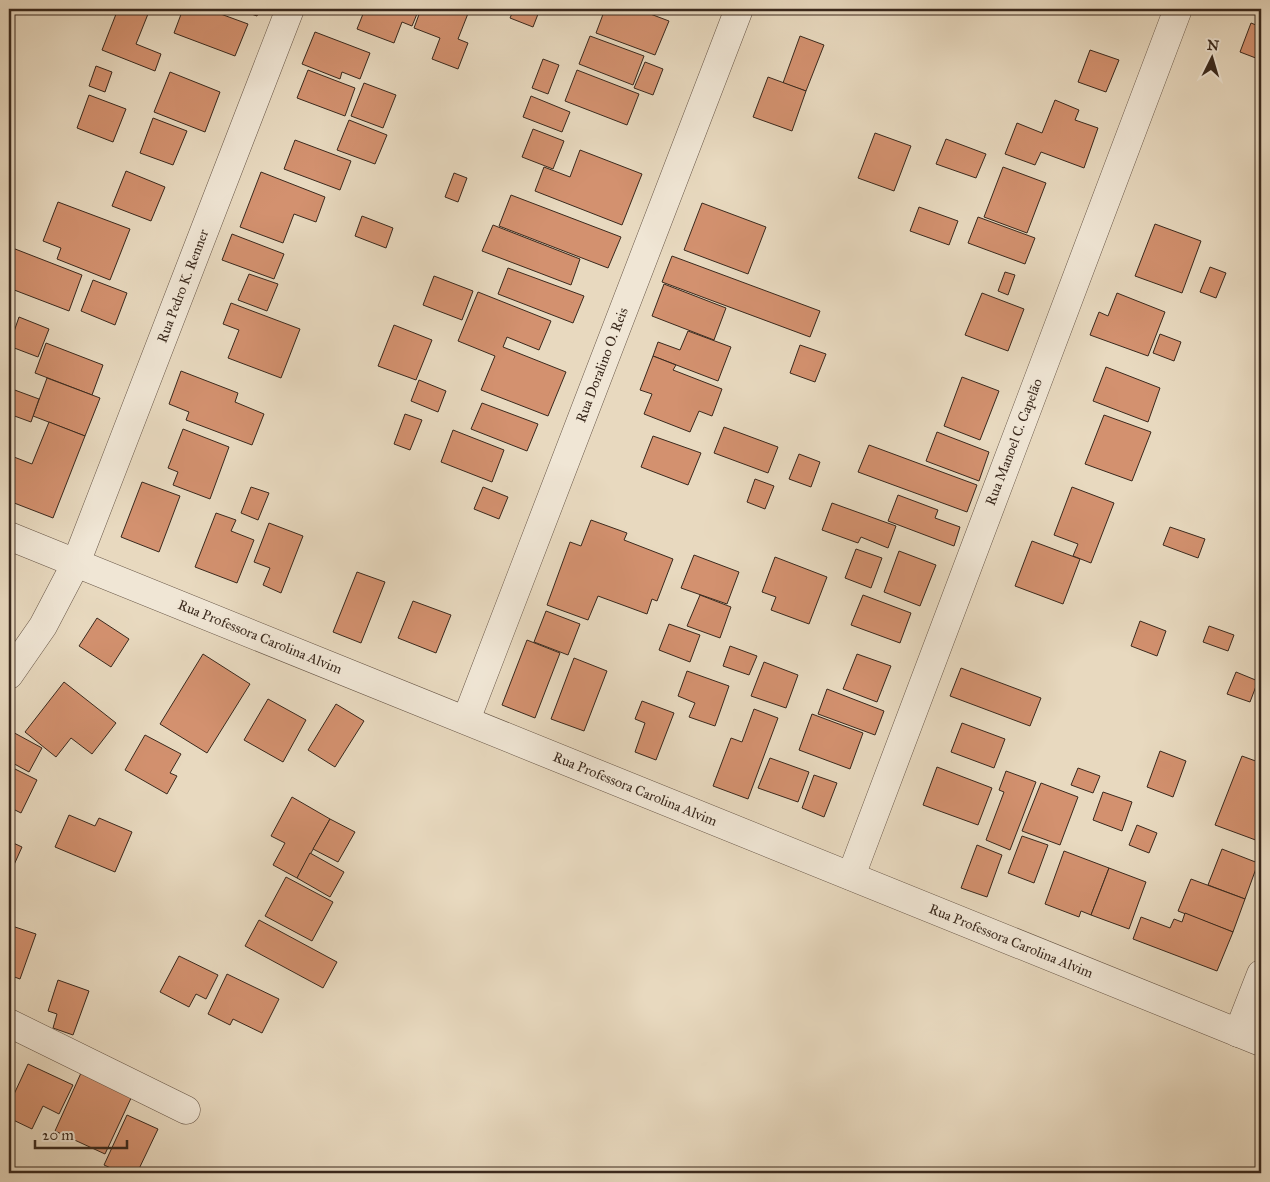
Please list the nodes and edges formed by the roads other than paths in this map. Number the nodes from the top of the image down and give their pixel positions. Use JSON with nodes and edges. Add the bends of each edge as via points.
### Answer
{"nodes":[{"id":1,"x":290,"y":9,"type":"edge"},
{"id":2,"x":739,"y":9,"type":"edge"},
{"id":3,"x":1178,"y":9,"type":"edge"},
{"id":4,"x":9,"y":536,"type":"edge"},
{"id":5,"x":76,"y":563,"type":"junction"},
{"id":6,"x":9,"y":675,"type":"edge"},
{"id":7,"x":466,"y":720,"type":"junction"},
{"id":8,"x":851,"y":876,"type":"junction"},
{"id":9,"x":1261,"y":974,"type":"edge"},
{"id":10,"x":9,"y":1023,"type":"edge"},
{"id":11,"x":1250,"y":1037,"type":"edge"},
{"id":12,"x":186,"y":1110,"type":"dead end"}],
"edges":[{"from":1,"to":5,"type":"street","name":"Rua Pedro K. Renner"},
{"from":2,"to":7,"type":"street","name":"Rua Doralino O. Reis"},
{"from":3,"to":8,"type":"street","name":"Rua Manoel C. Capelão"},
{"from":4,"to":5,"type":"street","name":"Rua Professora Carolina Alvim"},
{"from":5,"to":6,"type":"street","name":"Rua Pedro K. Renner","via":[[43,626]]},
{"from":5,"to":7,"type":"street","name":"Rua Professora Carolina Alvim"},
{"from":7,"to":8,"type":"street","name":"Rua Professora Carolina Alvim"},
{"from":8,"to":11,"type":"street","name":"Rua Professora Carolina Alvim"},
{"from":9,"to":11,"type":"street"},
{"from":10,"to":12,"type":"street"}]}
